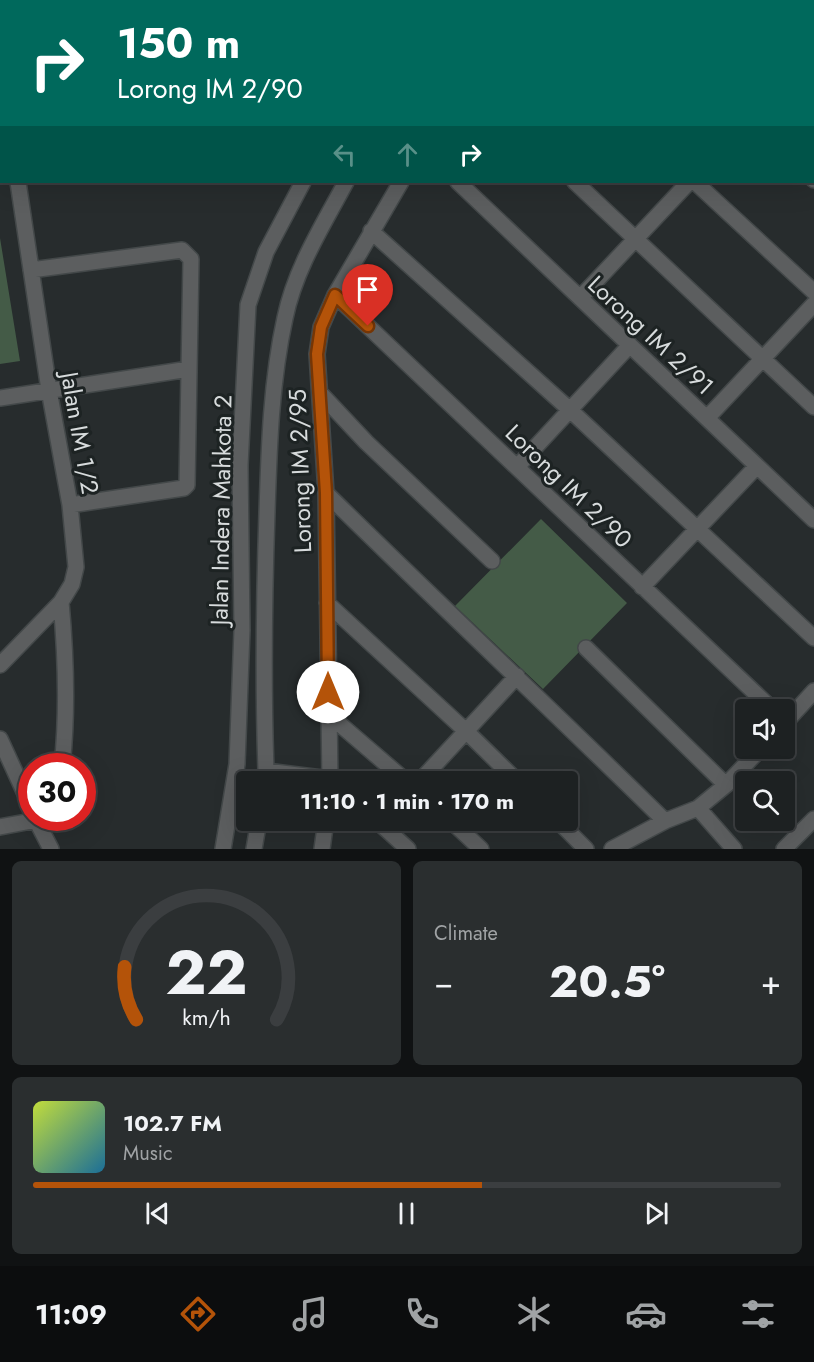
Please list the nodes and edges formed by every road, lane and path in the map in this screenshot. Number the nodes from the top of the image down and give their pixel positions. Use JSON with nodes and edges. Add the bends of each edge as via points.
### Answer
{"nodes":[{"id":1,"x":18,"y":183,"type":"edge"},
{"id":2,"x":302,"y":183,"type":"edge"},
{"id":3,"x":345,"y":183,"type":"edge"},
{"id":4,"x":399,"y":183,"type":"edge"},
{"id":5,"x":459,"y":183,"type":"edge"},
{"id":6,"x":576,"y":183,"type":"edge"},
{"id":7,"x":688,"y":183,"type":"edge"},
{"id":8,"x":696,"y":183,"type":"edge"},
{"id":9,"x":371,"y":231,"type":"junction"},
{"id":10,"x":636,"y":239,"type":"junction"},
{"id":11,"x":31,"y":270,"type":"junction"},
{"id":12,"x":814,"y":292,"type":"edge"},
{"id":13,"x":335,"y":295,"type":"junction"},
{"id":14,"x":580,"y":298,"type":"junction"},
{"id":15,"x":814,"y":304,"type":"edge"},
{"id":16,"x":630,"y":345,"type":"junction"},
{"id":17,"x":763,"y":358,"type":"junction"},
{"id":18,"x":189,"y":369,"type":"junction"},
{"id":19,"x":49,"y":390,"type":"junction"},
{"id":20,"x":320,"y":393,"type":"junction"},
{"id":21,"x":0,"y":398,"type":"edge"},
{"id":22,"x":814,"y":406,"type":"edge"},
{"id":23,"x":569,"y":409,"type":"junction"},
{"id":24,"x":707,"y":418,"type":"junction"},
{"id":25,"x":757,"y":466,"type":"junction"},
{"id":26,"x":517,"y":467,"type":"junction"},
{"id":27,"x":326,"y":493,"type":"junction"},
{"id":28,"x":70,"y":505,"type":"junction"},
{"id":29,"x":814,"y":520,"type":"edge"},
{"id":30,"x":697,"y":529,"type":"junction"},
{"id":31,"x":492,"y":561,"type":"dead end"},
{"id":32,"x":642,"y":587,"type":"junction"},
{"id":33,"x":60,"y":602,"type":"junction"},
{"id":34,"x":327,"y":603,"type":"junction"},
{"id":35,"x":814,"y":638,"type":"edge"},
{"id":36,"x":586,"y":648,"type":"dead end"},
{"id":37,"x":0,"y":665,"type":"edge"},
{"id":38,"x":517,"y":676,"type":"junction"},
{"id":39,"x":761,"y":699,"type":"edge"},
{"id":40,"x":812,"y":699,"type":"edge"},
{"id":41,"x":795,"y":713,"type":"edge"},
{"id":42,"x":328,"y":714,"type":"junction"},
{"id":43,"x":467,"y":732,"type":"junction"},
{"id":44,"x":0,"y":740,"type":"edge"},
{"id":45,"x":64,"y":753,"type":"edge"},
{"id":46,"x":750,"y":759,"type":"edge"},
{"id":47,"x":265,"y":771,"type":"edge"},
{"id":48,"x":331,"y":771,"type":"edge"},
{"id":49,"x":394,"y":771,"type":"edge"},
{"id":50,"x":430,"y":771,"type":"edge"},
{"id":51,"x":507,"y":771,"type":"edge"},
{"id":52,"x":18,"y":780,"type":"edge"},
{"id":53,"x":726,"y":785,"type":"junction"},
{"id":54,"x":698,"y":808,"type":"junction"},
{"id":55,"x":814,"y":819,"type":"edge"},
{"id":56,"x":18,"y":821,"type":"edge"},
{"id":57,"x":665,"y":821,"type":"junction"},
{"id":58,"x":0,"y":827,"type":"edge"},
{"id":59,"x":42,"y":831,"type":"edge"},
{"id":60,"x":257,"y":831,"type":"edge"},
{"id":61,"x":388,"y":831,"type":"edge"},
{"id":62,"x":461,"y":831,"type":"edge"},
{"id":63,"x":568,"y":831,"type":"edge"},
{"id":64,"x":323,"y":843,"type":"edge"},
{"id":65,"x":51,"y":849,"type":"edge"},
{"id":66,"x":223,"y":849,"type":"edge"},
{"id":67,"x":254,"y":849,"type":"edge"},
{"id":68,"x":337,"y":849,"type":"edge"},
{"id":69,"x":408,"y":849,"type":"edge"},
{"id":70,"x":480,"y":849,"type":"edge"},
{"id":71,"x":586,"y":849,"type":"edge"},
{"id":72,"x":612,"y":849,"type":"edge"},
{"id":73,"x":734,"y":849,"type":"edge"},
{"id":74,"x":784,"y":849,"type":"edge"}],
"edges":[{"from":1,"to":11,"type":"street","name":"Jalan IM 1/2"},
{"from":2,"to":66,"type":"street","name":"Jalan Indera Mahkota 2","via":[[266,252],[248,305],[240,465],[242,630],[237,764]]},
{"from":3,"to":47,"type":"street","name":"Jalan Indera Mahkota 2","via":[[301,267],[285,316],[277,371],[268,461],[265,558]]},
{"from":4,"to":9,"type":"street","name":"Lorong IM 2/95"},
{"from":5,"to":14,"type":"street","name":"Lorong IM 2/91"},
{"from":6,"to":10,"type":"street"},
{"from":7,"to":10,"type":"street"},
{"from":8,"to":12,"type":"street"},
{"from":9,"to":13,"type":"street","name":"Lorong IM 2/95"},
{"from":9,"to":23,"type":"street"},
{"from":10,"to":14,"type":"street"},
{"from":10,"to":17,"type":"street"},
{"from":11,"to":18,"type":"street","via":[[182,250],[191,259]]},
{"from":11,"to":19,"type":"street","name":"Jalan IM 1/2"},
{"from":13,"to":20,"type":"street","name":"Lorong IM 2/95","via":[[321,327],[317,354]]},
{"from":13,"to":26,"type":"street","name":"Lorong IM 2/90"},
{"from":14,"to":16,"type":"street","name":"Lorong IM 2/91"},
{"from":15,"to":17,"type":"street"},
{"from":16,"to":23,"type":"street"},
{"from":16,"to":24,"type":"street","name":"Lorong IM 2/91"},
{"from":17,"to":22,"type":"street"},
{"from":17,"to":24,"type":"street"},
{"from":18,"to":19,"type":"street"},
{"from":18,"to":28,"type":"street","via":[[187,485]]},
{"from":19,"to":21,"type":"street"},
{"from":19,"to":28,"type":"street","name":"Jalan IM 1/2"},
{"from":20,"to":27,"type":"street","name":"Lorong IM 2/95"},
{"from":20,"to":31,"type":"street"},
{"from":23,"to":26,"type":"street"},
{"from":23,"to":30,"type":"street"},
{"from":24,"to":25,"type":"street","name":"Lorong IM 2/91"},
{"from":25,"to":29,"type":"street","name":"Lorong IM 2/91"},
{"from":25,"to":30,"type":"street"},
{"from":26,"to":32,"type":"street","name":"Lorong IM 2/90"},
{"from":27,"to":34,"type":"street","name":"Lorong IM 2/95"},
{"from":27,"to":38,"type":"street"},
{"from":28,"to":33,"type":"street","name":"Jalan IM 1/2","via":[[76,567],[72,584]]},
{"from":30,"to":32,"type":"street"},
{"from":30,"to":35,"type":"street"},
{"from":32,"to":39,"type":"street","name":"Lorong IM 2/90"},
{"from":33,"to":37,"type":"street","name":"Jalan IM 1/2"},
{"from":33,"to":45,"type":"street","via":[[66,660]]},
{"from":34,"to":42,"type":"street","name":"Lorong IM 2/95"},
{"from":34,"to":43,"type":"street"},
{"from":36,"to":53,"type":"street"},
{"from":38,"to":43,"type":"street"},
{"from":38,"to":57,"type":"street"},
{"from":40,"to":41,"type":"street"},
{"from":42,"to":48,"type":"street","name":"Lorong IM 2/95"},
{"from":42,"to":49,"type":"street"},
{"from":43,"to":50,"type":"street"},
{"from":43,"to":51,"type":"street"},
{"from":44,"to":52,"type":"street"},
{"from":46,"to":53,"type":"street"},
{"from":53,"to":54,"type":"street"},
{"from":54,"to":57,"type":"street"},
{"from":54,"to":73,"type":"street"},
{"from":55,"to":74,"type":"street"},
{"from":56,"to":58,"type":"street"},
{"from":57,"to":72,"type":"street"},
{"from":59,"to":65,"type":"street"},
{"from":60,"to":67,"type":"street"},
{"from":61,"to":69,"type":"street"},
{"from":62,"to":70,"type":"street"},
{"from":63,"to":71,"type":"street"},
{"from":64,"to":68,"type":"street"}]}
